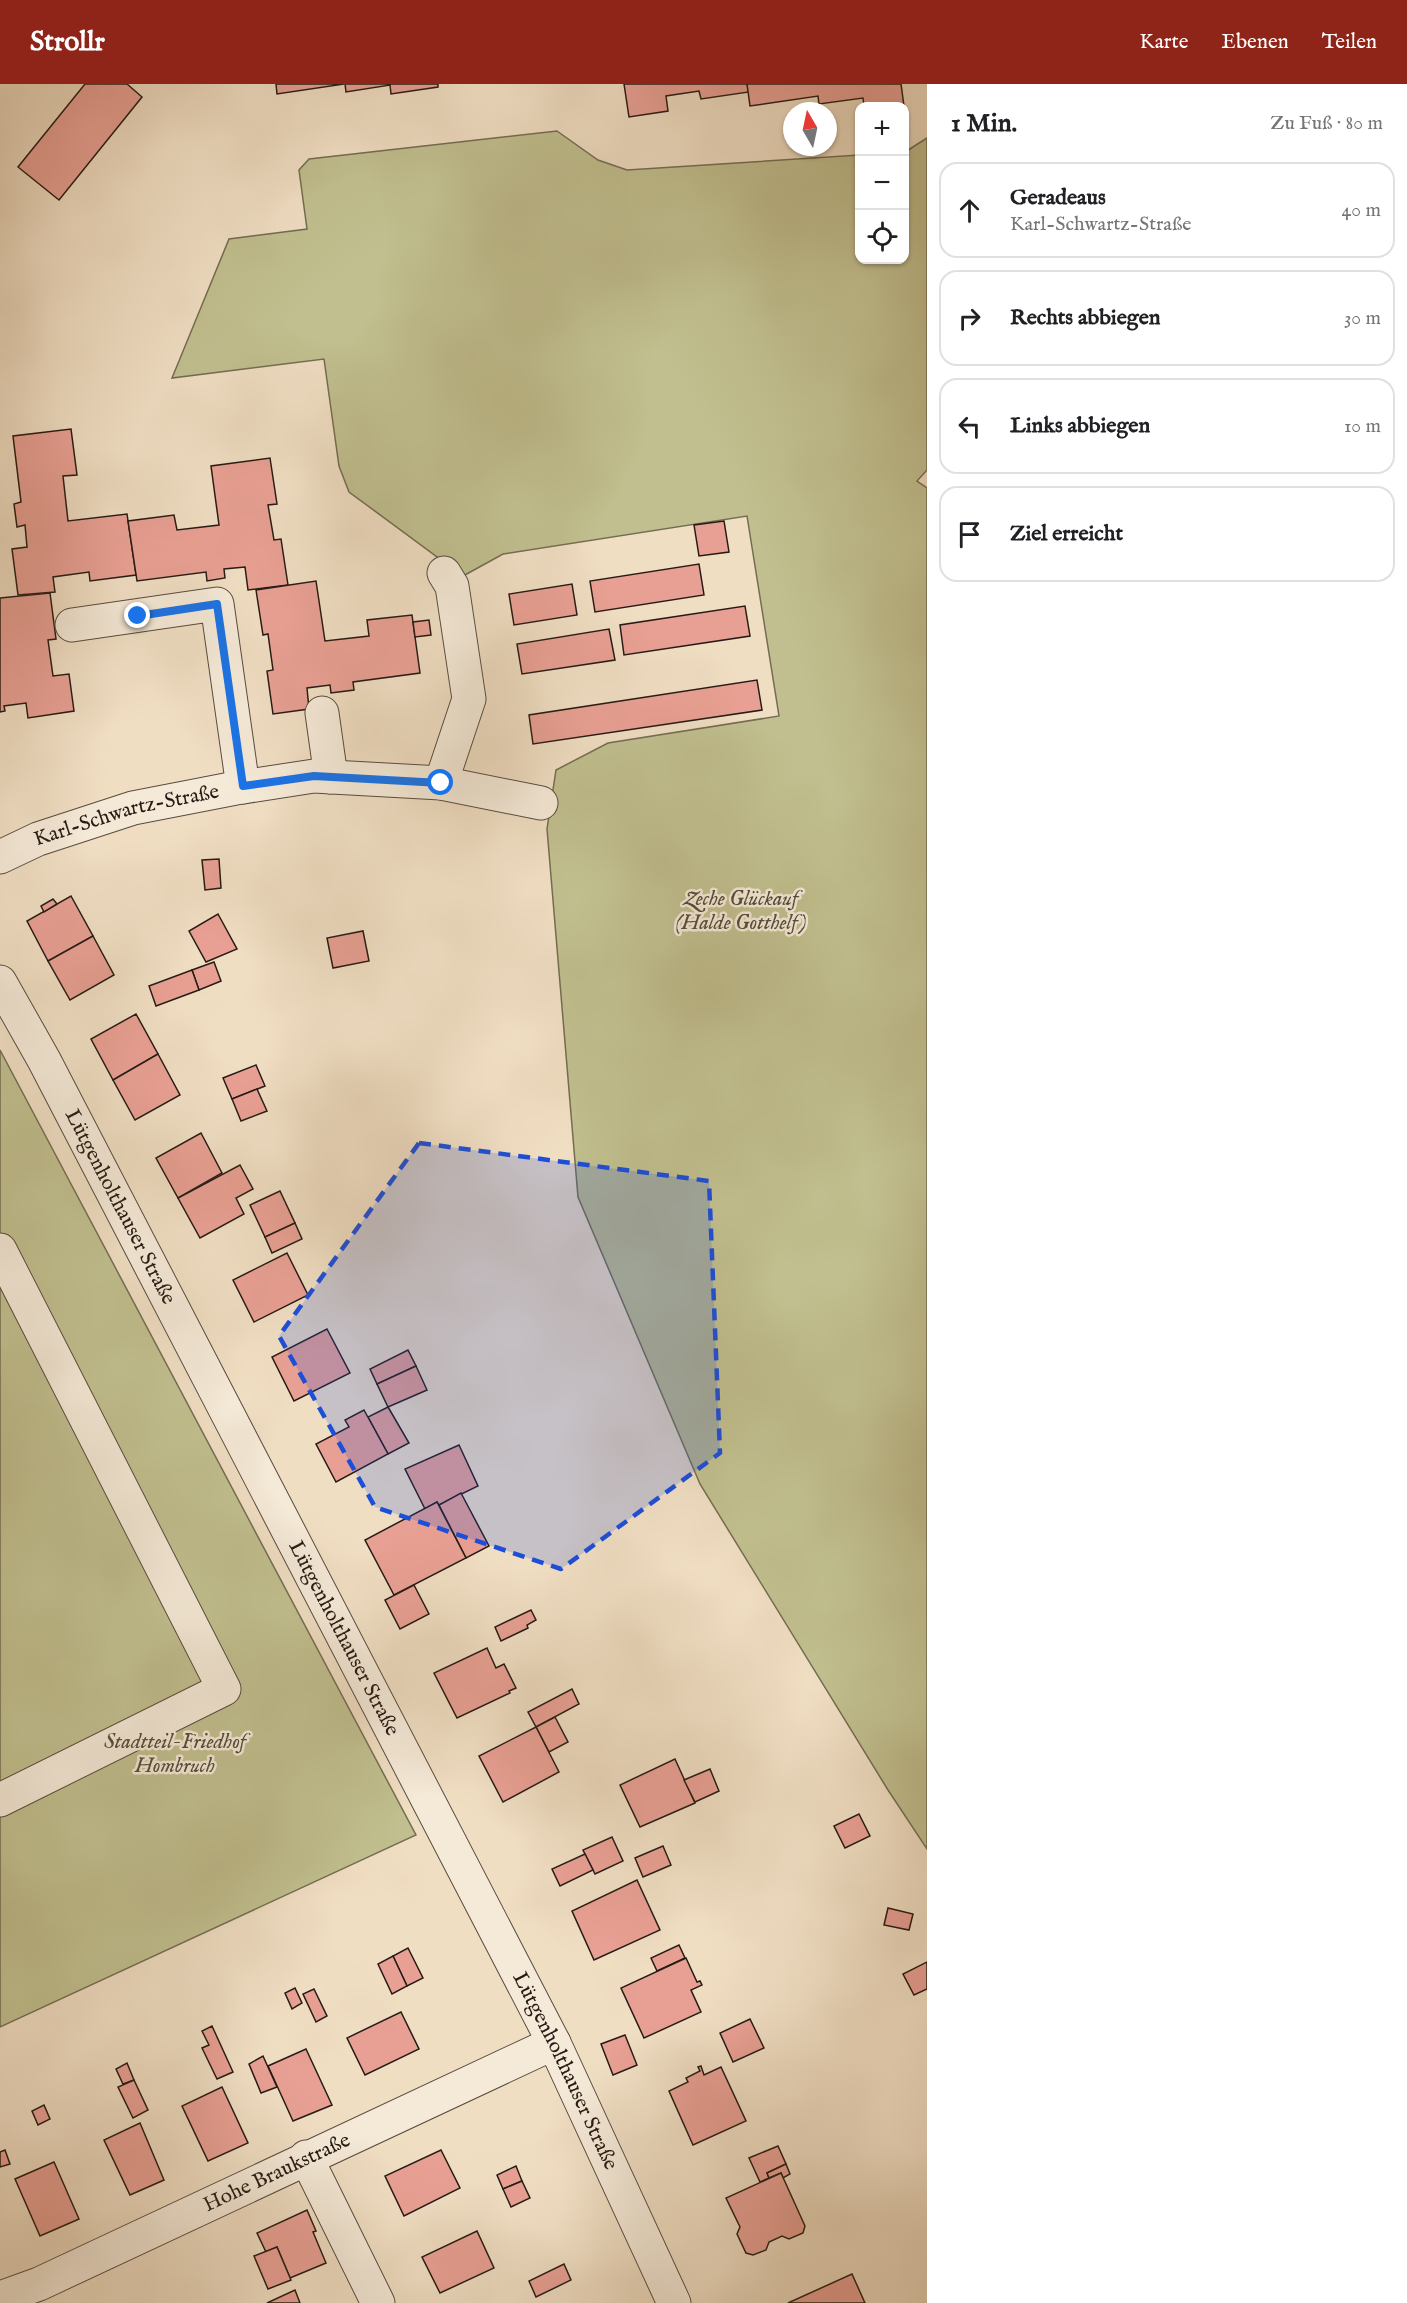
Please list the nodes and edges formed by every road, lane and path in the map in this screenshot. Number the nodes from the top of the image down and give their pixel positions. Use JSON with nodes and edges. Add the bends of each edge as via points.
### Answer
{"nodes":[{"id":1,"x":444,"y":573,"type":"dead end"},
{"id":2,"x":72,"y":625,"type":"dead end"},
{"id":3,"x":322,"y":713,"type":"dead end"},
{"id":4,"x":331,"y":777,"type":"junction"},
{"id":5,"x":441,"y":783,"type":"junction"},
{"id":6,"x":243,"y":786,"type":"junction"},
{"id":7,"x":541,"y":803,"type":"dead end"},
{"id":8,"x":0,"y":857,"type":"edge"},
{"id":9,"x":0,"y":982,"type":"edge"},
{"id":10,"x":0,"y":1250,"type":"edge"},
{"id":11,"x":0,"y":1800,"type":"edge"},
{"id":12,"x":554,"y":2043,"type":"junction"},
{"id":13,"x":306,"y":2157,"type":"junction"},
{"id":14,"x":0,"y":2298,"type":"edge"},
{"id":15,"x":378,"y":2303,"type":"edge"},
{"id":16,"x":674,"y":2303,"type":"edge"}],
"edges":[{"from":1,"to":5,"type":"street","via":[[452,586],[469,699]]},
{"from":2,"to":6,"type":"street","via":[[217,604]]},
{"from":3,"to":4,"type":"street"},
{"from":4,"to":5,"type":"street","name":"Karl-Schwartz-Straße"},
{"from":4,"to":6,"type":"street","name":"Karl-Schwartz-Straße"},
{"from":5,"to":7,"type":"street","name":"Karl-Schwartz-Straße"},
{"from":6,"to":8,"type":"street","name":"Karl-Schwartz-Straße","via":[[133,808],[38,839]]},
{"from":9,"to":12,"type":"street","name":"Lütgenholthauser Straße"},
{"from":10,"to":11,"type":"street","via":[[224,1689]]},
{"from":12,"to":13,"type":"street","name":"Hohe Braukstraße"},
{"from":12,"to":16,"type":"street","name":"Lütgenholthauser Straße"},
{"from":13,"to":14,"type":"street","name":"Hohe Braukstraße","via":[[39,2284]]},
{"from":13,"to":15,"type":"street"}]}
